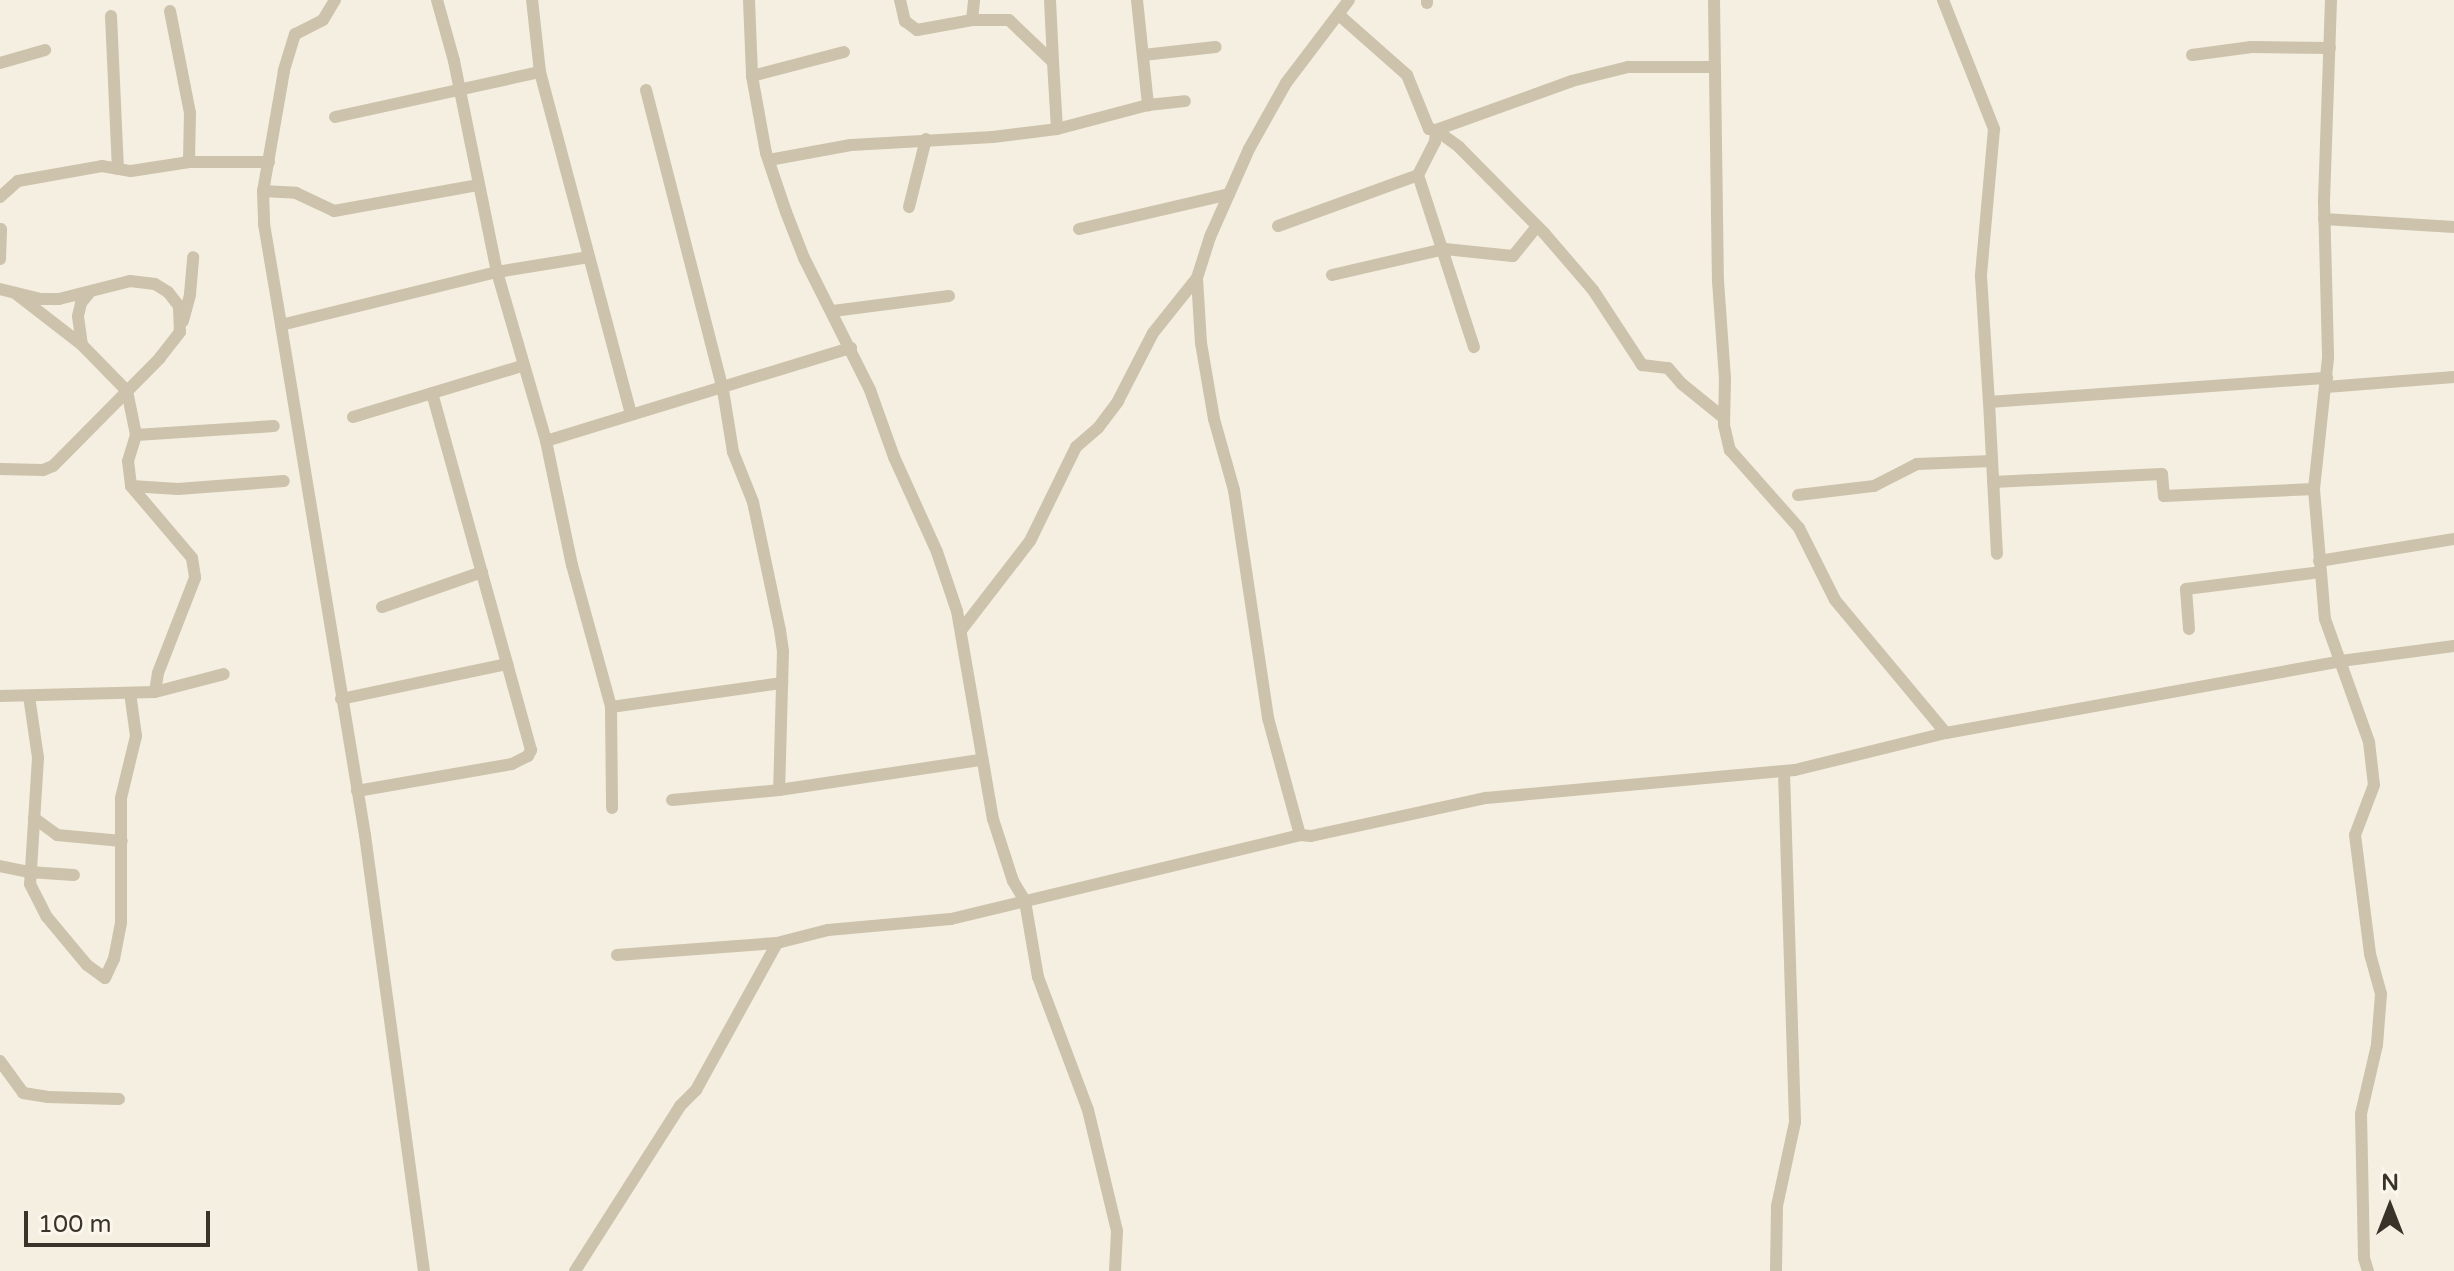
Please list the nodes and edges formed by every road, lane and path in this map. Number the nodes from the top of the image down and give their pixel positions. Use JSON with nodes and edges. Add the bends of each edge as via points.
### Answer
{"nodes":[{"id":1,"x":335,"y":0,"type":"edge"},
{"id":2,"x":437,"y":0,"type":"edge"},
{"id":3,"x":532,"y":0,"type":"edge"},
{"id":4,"x":749,"y":0,"type":"edge"},
{"id":5,"x":900,"y":0,"type":"edge"},
{"id":6,"x":974,"y":0,"type":"edge"},
{"id":7,"x":1050,"y":0,"type":"edge"},
{"id":8,"x":1137,"y":0,"type":"edge"},
{"id":9,"x":1349,"y":0,"type":"edge"},
{"id":10,"x":1714,"y":0,"type":"edge"},
{"id":11,"x":1943,"y":0,"type":"edge"},
{"id":12,"x":2331,"y":0,"type":"edge"},
{"id":13,"x":170,"y":11,"type":"dead end"},
{"id":14,"x":1339,"y":15,"type":"junction"},
{"id":15,"x":111,"y":16,"type":"dead end"},
{"id":16,"x":972,"y":20,"type":"junction"},
{"id":17,"x":1216,"y":47,"type":"dead end"},
{"id":18,"x":2330,"y":48,"type":"junction"},
{"id":19,"x":45,"y":50,"type":"dead end"},
{"id":20,"x":844,"y":52,"type":"dead end"},
{"id":21,"x":1143,"y":55,"type":"junction"},
{"id":22,"x":2192,"y":55,"type":"dead end"},
{"id":23,"x":1053,"y":62,"type":"junction"},
{"id":24,"x":0,"y":63,"type":"edge"},
{"id":25,"x":1714,"y":67,"type":"junction"},
{"id":26,"x":540,"y":72,"type":"junction"},
{"id":27,"x":752,"y":76,"type":"junction"},
{"id":28,"x":646,"y":90,"type":"dead end"},
{"id":29,"x":460,"y":92,"type":"junction"},
{"id":30,"x":1185,"y":101,"type":"dead end"},
{"id":31,"x":1148,"y":105,"type":"junction"},
{"id":32,"x":335,"y":117,"type":"dead end"},
{"id":33,"x":1057,"y":129,"type":"junction"},
{"id":34,"x":1436,"y":130,"type":"junction"},
{"id":35,"x":926,"y":139,"type":"junction"},
{"id":36,"x":769,"y":160,"type":"junction"},
{"id":37,"x":189,"y":162,"type":"junction"},
{"id":38,"x":269,"y":162,"type":"junction"},
{"id":39,"x":118,"y":169,"type":"junction"},
{"id":40,"x":1418,"y":175,"type":"junction"},
{"id":41,"x":479,"y":185,"type":"junction"},
{"id":42,"x":263,"y":191,"type":"junction"},
{"id":43,"x":1229,"y":194,"type":"junction"},
{"id":44,"x":0,"y":197,"type":"edge"},
{"id":45,"x":909,"y":207,"type":"dead end"},
{"id":46,"x":2324,"y":219,"type":"junction"},
{"id":47,"x":1278,"y":226,"type":"dead end"},
{"id":48,"x":1537,"y":226,"type":"junction"},
{"id":49,"x":2454,"y":227,"type":"edge"},
{"id":50,"x":1,"y":229,"type":"edge"},
{"id":51,"x":1079,"y":229,"type":"dead end"},
{"id":52,"x":1442,"y":249,"type":"junction"},
{"id":53,"x":193,"y":257,"type":"dead end"},
{"id":54,"x":589,"y":257,"type":"junction"},
{"id":55,"x":0,"y":259,"type":"edge"},
{"id":56,"x":497,"y":272,"type":"junction"},
{"id":57,"x":1332,"y":275,"type":"dead end"},
{"id":58,"x":1197,"y":278,"type":"junction"},
{"id":59,"x":0,"y":289,"type":"edge"},
{"id":60,"x":15,"y":293,"type":"junction"},
{"id":61,"x":89,"y":293,"type":"junction"},
{"id":62,"x":949,"y":296,"type":"dead end"},
{"id":63,"x":833,"y":311,"type":"junction"},
{"id":64,"x":281,"y":325,"type":"junction"},
{"id":65,"x":180,"y":332,"type":"junction"},
{"id":66,"x":82,"y":345,"type":"junction"},
{"id":67,"x":1474,"y":347,"type":"dead end"},
{"id":68,"x":851,"y":348,"type":"junction"},
{"id":69,"x":522,"y":366,"type":"junction"},
{"id":70,"x":2454,"y":377,"type":"edge"},
{"id":71,"x":2326,"y":383,"type":"junction"},
{"id":72,"x":723,"y":390,"type":"junction"},
{"id":73,"x":127,"y":391,"type":"junction"},
{"id":74,"x":432,"y":393,"type":"junction"},
{"id":75,"x":1989,"y":402,"type":"junction"},
{"id":76,"x":631,"y":414,"type":"junction"},
{"id":77,"x":353,"y":417,"type":"dead end"},
{"id":78,"x":1724,"y":418,"type":"junction"},
{"id":79,"x":274,"y":426,"type":"dead end"},
{"id":80,"x":136,"y":435,"type":"junction"},
{"id":81,"x":546,"y":441,"type":"junction"},
{"id":82,"x":1992,"y":461,"type":"junction"},
{"id":83,"x":0,"y":469,"type":"edge"},
{"id":84,"x":284,"y":481,"type":"dead end"},
{"id":85,"x":1993,"y":482,"type":"junction"},
{"id":86,"x":131,"y":486,"type":"junction"},
{"id":87,"x":2314,"y":489,"type":"junction"},
{"id":88,"x":1798,"y":495,"type":"dead end"},
{"id":89,"x":2454,"y":539,"type":"edge"},
{"id":90,"x":1997,"y":554,"type":"dead end"},
{"id":91,"x":2320,"y":567,"type":"junction"},
{"id":92,"x":482,"y":572,"type":"junction"},
{"id":93,"x":382,"y":607,"type":"dead end"},
{"id":94,"x":962,"y":629,"type":"junction"},
{"id":95,"x":2189,"y":629,"type":"dead end"},
{"id":96,"x":2454,"y":646,"type":"edge"},
{"id":97,"x":2341,"y":661,"type":"junction"},
{"id":98,"x":507,"y":664,"type":"junction"},
{"id":99,"x":224,"y":674,"type":"dead end"},
{"id":100,"x":782,"y":683,"type":"junction"},
{"id":101,"x":155,"y":692,"type":"junction"},
{"id":102,"x":130,"y":693,"type":"junction"},
{"id":103,"x":0,"y":696,"type":"edge"},
{"id":104,"x":29,"y":696,"type":"junction"},
{"id":105,"x":341,"y":699,"type":"junction"},
{"id":106,"x":611,"y":707,"type":"junction"},
{"id":107,"x":1946,"y":733,"type":"junction"},
{"id":108,"x":980,"y":760,"type":"junction"},
{"id":109,"x":1784,"y":771,"type":"junction"},
{"id":110,"x":779,"y":790,"type":"junction"},
{"id":111,"x":357,"y":791,"type":"junction"},
{"id":112,"x":672,"y":800,"type":"dead end"},
{"id":113,"x":612,"y":808,"type":"dead end"},
{"id":114,"x":34,"y":818,"type":"junction"},
{"id":115,"x":1300,"y":835,"type":"junction"},
{"id":116,"x":122,"y":841,"type":"junction"},
{"id":117,"x":0,"y":866,"type":"edge"},
{"id":118,"x":29,"y":872,"type":"junction"},
{"id":119,"x":74,"y":875,"type":"dead end"},
{"id":120,"x":1025,"y":901,"type":"junction"},
{"id":121,"x":777,"y":943,"type":"junction"},
{"id":122,"x":617,"y":955,"type":"dead end"},
{"id":123,"x":0,"y":1061,"type":"edge"},
{"id":124,"x":119,"y":1099,"type":"dead end"},
{"id":125,"x":424,"y":1271,"type":"edge"},
{"id":126,"x":575,"y":1271,"type":"edge"},
{"id":127,"x":1115,"y":1271,"type":"edge"},
{"id":128,"x":1776,"y":1271,"type":"edge"},
{"id":129,"x":2368,"y":1271,"type":"edge"}],
"edges":[{"from":1,"to":38,"type":"street","via":[[323,20],[295,34]]},
{"from":2,"to":29,"type":"street"},
{"from":3,"to":26,"type":"street"},
{"from":4,"to":27,"type":"street"},
{"from":5,"to":16,"type":"street","via":[[905,21],[917,30]]},
{"from":6,"to":16,"type":"street"},
{"from":7,"to":23,"type":"street"},
{"from":8,"to":21,"type":"street"},
{"from":9,"to":14,"type":"street"},
{"from":10,"to":25,"type":"street"},
{"from":11,"to":75,"type":"street","via":[[1994,129],[1981,276]]},
{"from":12,"to":18,"type":"street"},
{"from":13,"to":37,"type":"street","via":[[190,113]]},
{"from":14,"to":34,"type":"street","via":[[1407,75],[1429,129]]},
{"from":14,"to":43,"type":"street","via":[[1286,83]]},
{"from":15,"to":39,"type":"street"},
{"from":16,"to":23,"type":"street","via":[[1009,20]]},
{"from":17,"to":21,"type":"street"},
{"from":18,"to":22,"type":"street","via":[[2251,47]]},
{"from":18,"to":46,"type":"street"},
{"from":19,"to":24,"type":"street"},
{"from":20,"to":27,"type":"street"},
{"from":21,"to":31,"type":"street"},
{"from":23,"to":33,"type":"street"},
{"from":25,"to":34,"type":"street","via":[[1628,67],[1572,81]]},
{"from":25,"to":78,"type":"street"},
{"from":26,"to":29,"type":"street"},
{"from":26,"to":54,"type":"street"},
{"from":27,"to":36,"type":"street"},
{"from":28,"to":72,"type":"street"},
{"from":29,"to":32,"type":"street"},
{"from":29,"to":41,"type":"street"},
{"from":30,"to":31,"type":"street"},
{"from":31,"to":33,"type":"street"},
{"from":33,"to":35,"type":"street"},
{"from":34,"to":40,"type":"street"},
{"from":34,"to":48,"type":"street"},
{"from":35,"to":36,"type":"street"},
{"from":35,"to":45,"type":"street"},
{"from":36,"to":63,"type":"street","via":[[804,258]]},
{"from":37,"to":38,"type":"street"},
{"from":37,"to":39,"type":"street"},
{"from":38,"to":42,"type":"street"},
{"from":39,"to":44,"type":"street","via":[[102,166],[18,181]]},
{"from":40,"to":47,"type":"street"},
{"from":40,"to":52,"type":"street"},
{"from":41,"to":42,"type":"street","via":[[334,211],[296,193]]},
{"from":41,"to":56,"type":"street"},
{"from":42,"to":64,"type":"street"},
{"from":43,"to":51,"type":"street"},
{"from":43,"to":58,"type":"street"},
{"from":46,"to":49,"type":"street"},
{"from":46,"to":71,"type":"street"},
{"from":48,"to":52,"type":"street","via":[[1513,256]]},
{"from":48,"to":78,"type":"street","via":[[1593,290],[1642,365],[1668,368]]},
{"from":50,"to":55,"type":"street"},
{"from":52,"to":57,"type":"street"},
{"from":52,"to":67,"type":"street"},
{"from":53,"to":65,"type":"street"},
{"from":54,"to":56,"type":"street"},
{"from":54,"to":76,"type":"street"},
{"from":56,"to":64,"type":"street"},
{"from":56,"to":69,"type":"street"},
{"from":58,"to":94,"type":"street","via":[[1153,333],[1118,401],[1076,447],[1030,541]]},
{"from":58,"to":115,"type":"street","via":[[1201,343],[1234,490],[1268,718]]},
{"from":59,"to":60,"type":"street"},
{"from":60,"to":61,"type":"street","via":[[59,299]]},
{"from":60,"to":66,"type":"street"},
{"from":61,"to":65,"type":"street","via":[[130,281],[155,284],[179,306]]},
{"from":61,"to":66,"type":"street","via":[[78,316]]},
{"from":62,"to":63,"type":"street"},
{"from":63,"to":68,"type":"street"},
{"from":64,"to":105,"type":"street"},
{"from":65,"to":73,"type":"street"},
{"from":66,"to":73,"type":"street"},
{"from":68,"to":72,"type":"street"},
{"from":68,"to":94,"type":"street","via":[[937,552]]},
{"from":69,"to":74,"type":"street"},
{"from":69,"to":81,"type":"street"},
{"from":70,"to":71,"type":"street"},
{"from":71,"to":75,"type":"street"},
{"from":71,"to":87,"type":"street"},
{"from":72,"to":76,"type":"street"},
{"from":72,"to":100,"type":"street","via":[[733,452],[753,502],[765,555],[783,651]]},
{"from":73,"to":80,"type":"street"},
{"from":73,"to":83,"type":"street","via":[[53,466]]},
{"from":74,"to":77,"type":"street"},
{"from":74,"to":92,"type":"street"},
{"from":75,"to":82,"type":"street"},
{"from":76,"to":81,"type":"street"},
{"from":78,"to":107,"type":"street","via":[[1730,450],[1799,528],[1835,600]]},
{"from":79,"to":80,"type":"street"},
{"from":80,"to":86,"type":"street","via":[[128,461]]},
{"from":81,"to":106,"type":"street","via":[[572,565]]},
{"from":82,"to":85,"type":"street"},
{"from":82,"to":88,"type":"street","via":[[1917,464],[1874,486]]},
{"from":84,"to":86,"type":"street","via":[[178,489]]},
{"from":85,"to":87,"type":"street","via":[[2162,474],[2164,496]]},
{"from":85,"to":90,"type":"street"},
{"from":86,"to":101,"type":"street","via":[[188,550],[195,567]]},
{"from":87,"to":91,"type":"street"},
{"from":89,"to":91,"type":"street"},
{"from":91,"to":95,"type":"street","via":[[2186,589]]},
{"from":91,"to":97,"type":"street","via":[[2325,619]]},
{"from":92,"to":93,"type":"street"},
{"from":92,"to":98,"type":"street"},
{"from":94,"to":108,"type":"street"},
{"from":96,"to":97,"type":"street"},
{"from":97,"to":107,"type":"street"},
{"from":97,"to":129,"type":"street","via":[[2369,742],[2374,785],[2355,835],[2370,954],[2381,994],[2377,1045],[2361,1114]]},
{"from":98,"to":105,"type":"street"},
{"from":98,"to":111,"type":"street","via":[[531,750],[528,756],[512,764]]},
{"from":99,"to":101,"type":"street"},
{"from":100,"to":106,"type":"street"},
{"from":100,"to":110,"type":"street"},
{"from":101,"to":102,"type":"street"},
{"from":102,"to":104,"type":"street"},
{"from":102,"to":116,"type":"street","via":[[136,736],[122,787]]},
{"from":103,"to":104,"type":"street"},
{"from":104,"to":114,"type":"street","via":[[38,758]]},
{"from":105,"to":111,"type":"street"},
{"from":106,"to":113,"type":"street"},
{"from":107,"to":109,"type":"street"},
{"from":108,"to":110,"type":"street"},
{"from":108,"to":120,"type":"street","via":[[1003,853]]},
{"from":109,"to":115,"type":"street","via":[[1486,798]]},
{"from":109,"to":128,"type":"street","via":[[1795,1122],[1777,1206]]},
{"from":110,"to":112,"type":"street"},
{"from":111,"to":125,"type":"street"},
{"from":114,"to":116,"type":"street","via":[[57,835]]},
{"from":114,"to":118,"type":"street"},
{"from":115,"to":120,"type":"street"},
{"from":116,"to":118,"type":"street","via":[[121,923],[105,978],[87,965],[40,907]]},
{"from":117,"to":118,"type":"street"},
{"from":118,"to":119,"type":"street"},
{"from":120,"to":121,"type":"street","via":[[951,919],[828,930]]},
{"from":120,"to":127,"type":"street","via":[[1038,977],[1088,1110],[1104,1173],[1117,1231]]},
{"from":121,"to":122,"type":"street"},
{"from":121,"to":126,"type":"street","via":[[696,1090],[680,1106]]},
{"from":123,"to":124,"type":"street","via":[[23,1093]]}]}
